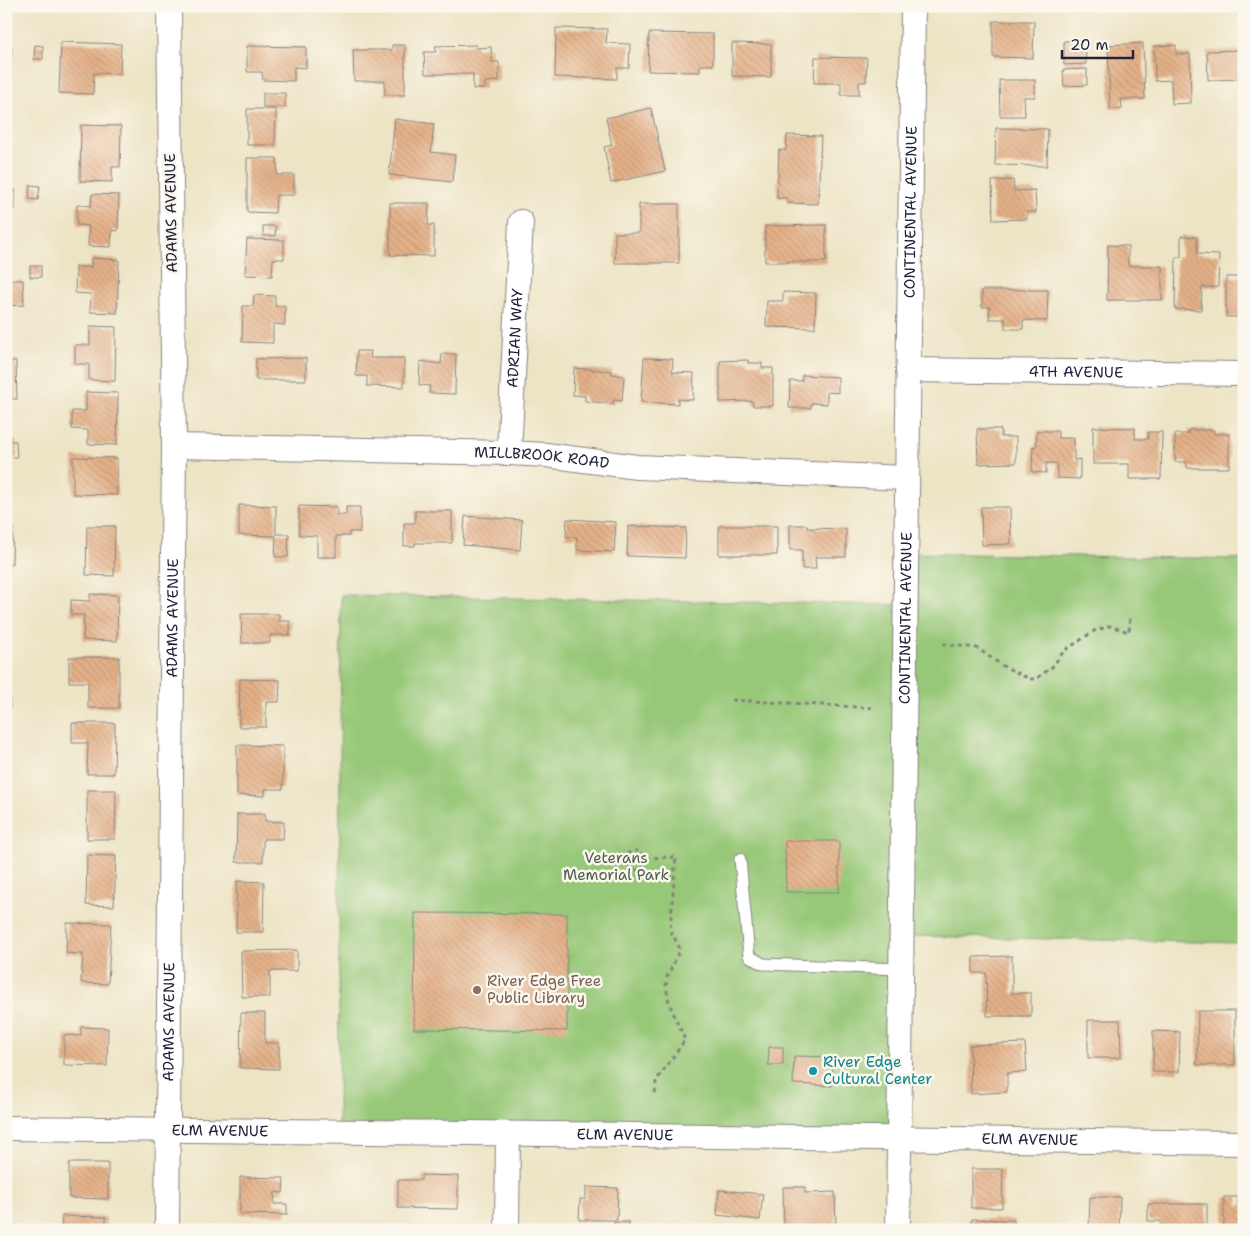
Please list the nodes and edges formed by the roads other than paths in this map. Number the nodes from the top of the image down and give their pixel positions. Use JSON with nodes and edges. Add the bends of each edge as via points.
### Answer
{"nodes":[{"id":1,"x":170,"y":6,"type":"edge"},
{"id":2,"x":913,"y":6,"type":"edge"},
{"id":3,"x":521,"y":222,"type":"dead end"},
{"id":4,"x":908,"y":370,"type":"junction"},
{"id":5,"x":1244,"y":374,"type":"edge"},
{"id":6,"x":174,"y":446,"type":"junction"},
{"id":7,"x":509,"y":453,"type":"junction"},
{"id":8,"x":907,"y":478,"type":"junction"},
{"id":9,"x":740,"y":860,"type":"dead end"},
{"id":10,"x":901,"y":969,"type":"junction"},
{"id":11,"x":6,"y":1128,"type":"edge"},
{"id":12,"x":168,"y":1130,"type":"junction"},
{"id":13,"x":508,"y":1135,"type":"junction"},
{"id":14,"x":899,"y":1136,"type":"junction"},
{"id":15,"x":1244,"y":1143,"type":"edge"},
{"id":16,"x":167,"y":1230,"type":"edge"},
{"id":17,"x":507,"y":1230,"type":"edge"},
{"id":18,"x":898,"y":1230,"type":"edge"}],
"edges":[{"from":1,"to":6,"type":"street","name":"ADAMS AVENUE"},
{"from":2,"to":4,"type":"street","name":"CONTINENTAL AVENUE"},
{"from":3,"to":7,"type":"street","name":"ADRIAN WAY"},
{"from":4,"to":5,"type":"street","name":"4TH AVENUE"},
{"from":4,"to":8,"type":"street","name":"CONTINENTAL AVENUE"},
{"from":6,"to":7,"type":"street","name":"MILLBROOK ROAD"},
{"from":6,"to":12,"type":"street","name":"ADAMS AVENUE"},
{"from":7,"to":8,"type":"street","name":"MILLBROOK ROAD","via":[[637,467]]},
{"from":8,"to":10,"type":"street","name":"CONTINENTAL AVENUE"},
{"from":9,"to":10,"type":"lane","via":[[749,956],[762,964]]},
{"from":10,"to":14,"type":"street","name":"CONTINENTAL AVENUE"},
{"from":11,"to":12,"type":"street","name":"ELM AVENUE"},
{"from":12,"to":13,"type":"street","name":"ELM AVENUE"},
{"from":12,"to":16,"type":"street","name":"ADAMS AVENUE"},
{"from":13,"to":14,"type":"street","name":"ELM AVENUE"},
{"from":13,"to":17,"type":"street"},
{"from":14,"to":15,"type":"street","name":"ELM AVENUE"},
{"from":14,"to":18,"type":"street","name":"CONTINENTAL AVENUE"}]}
